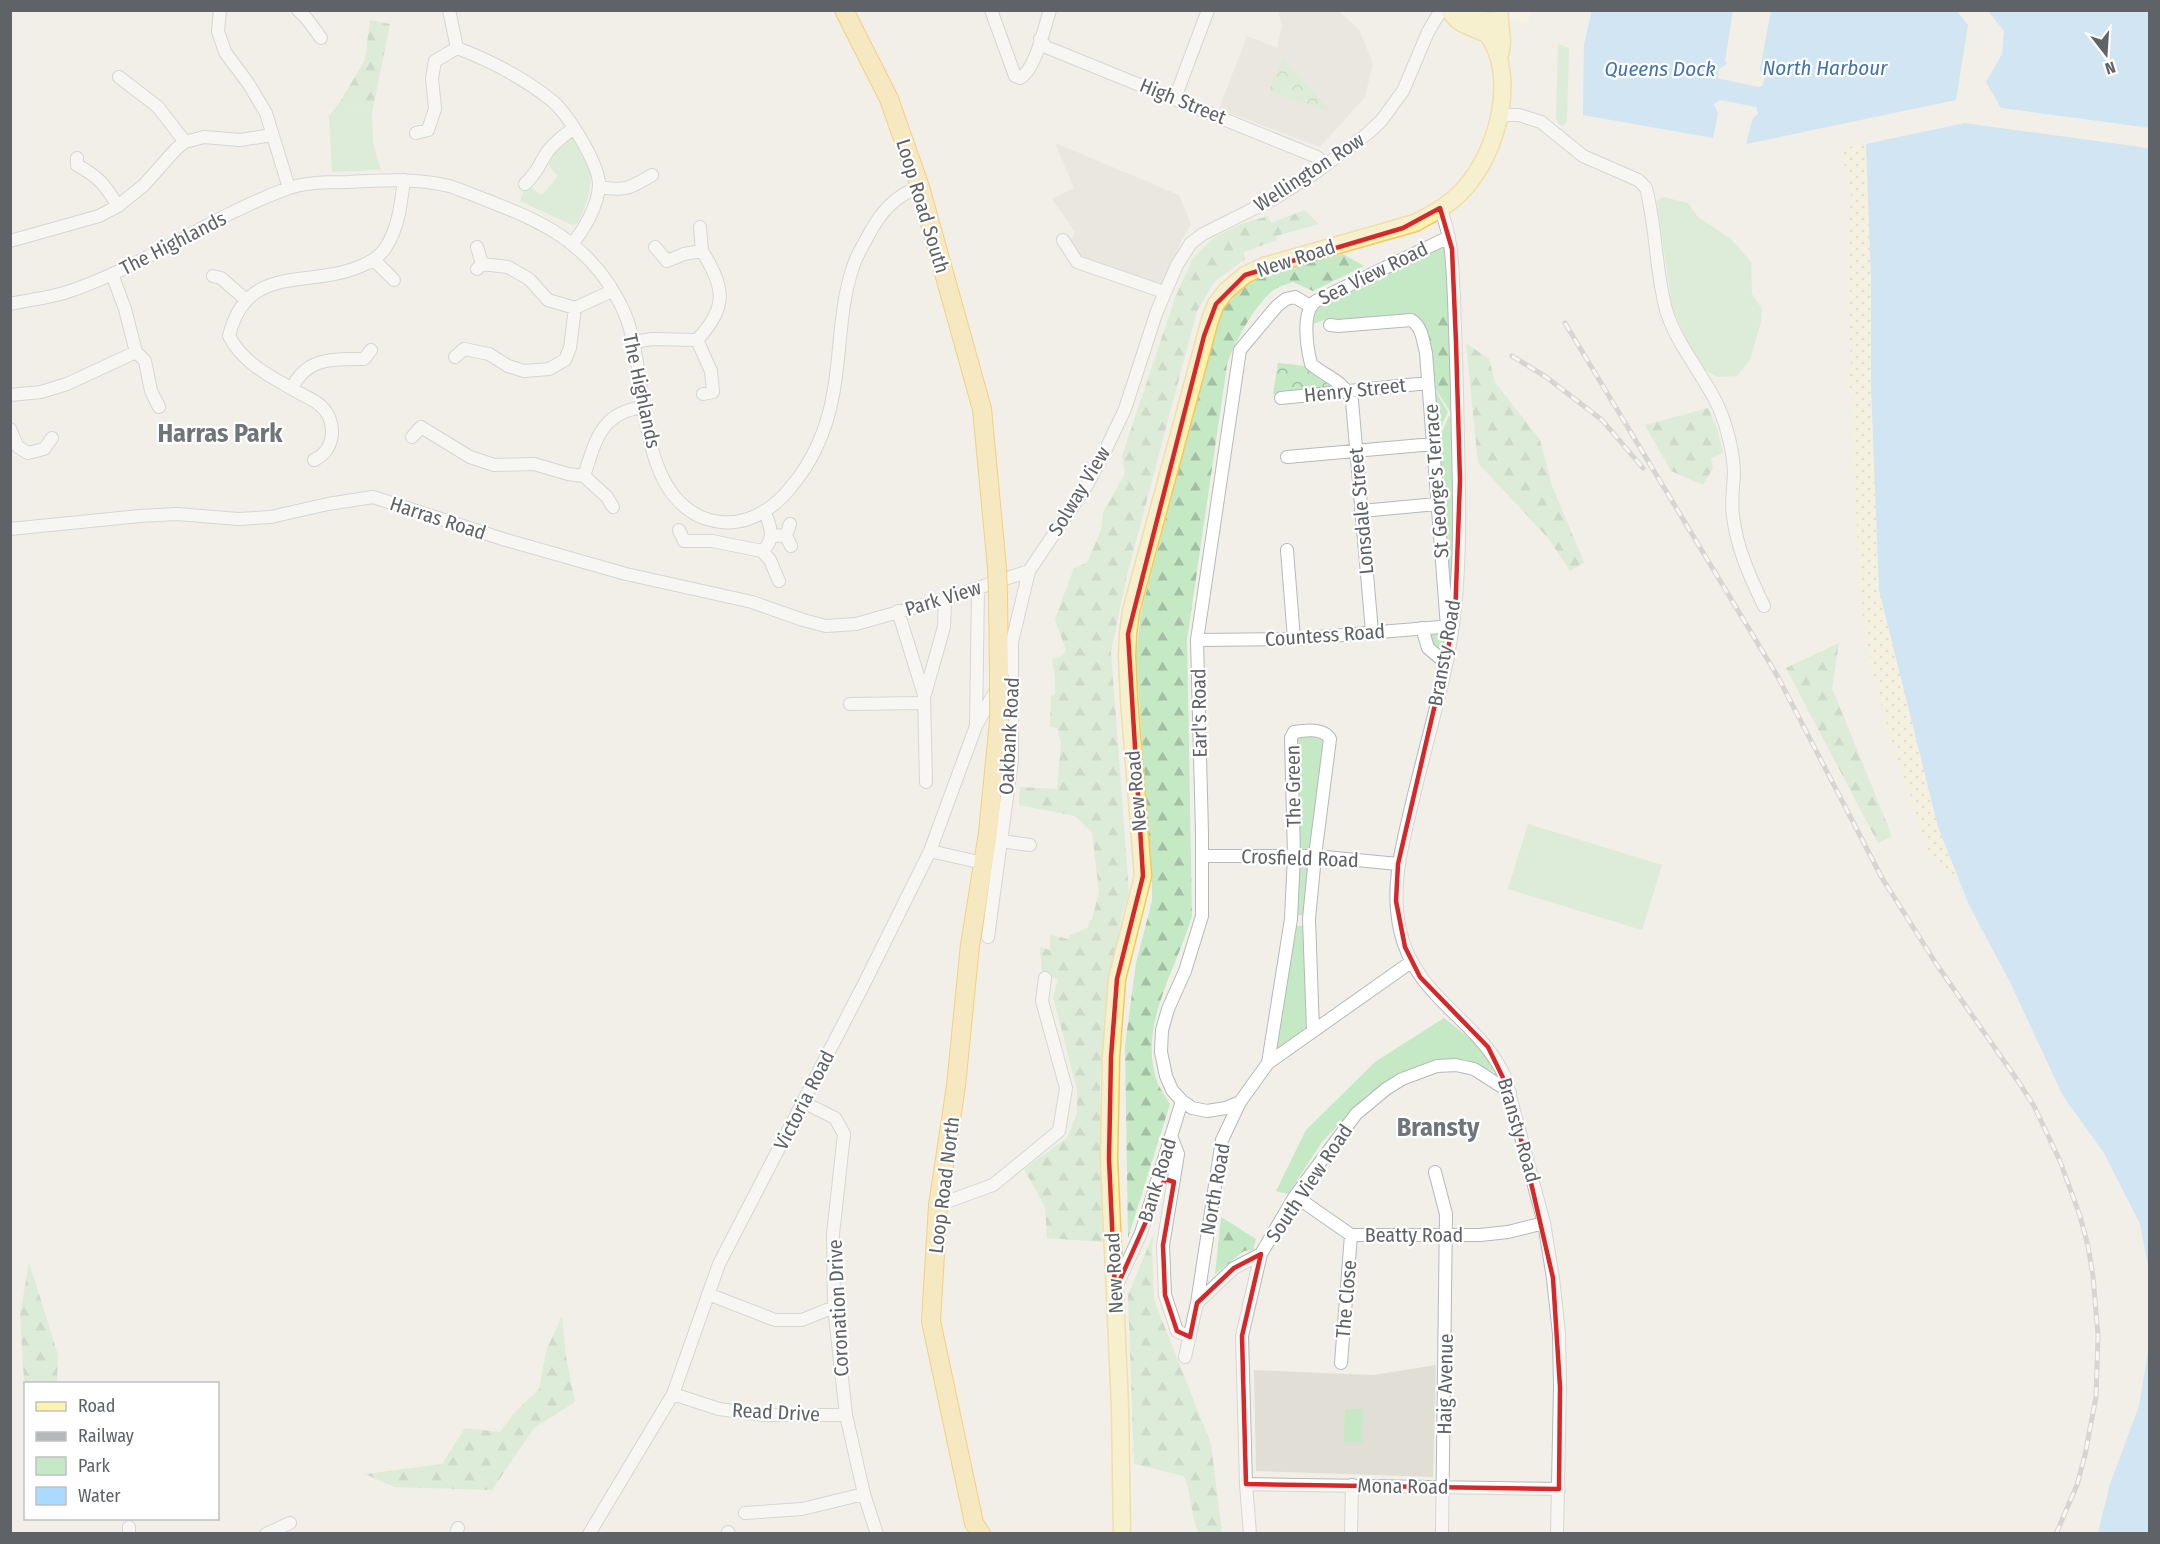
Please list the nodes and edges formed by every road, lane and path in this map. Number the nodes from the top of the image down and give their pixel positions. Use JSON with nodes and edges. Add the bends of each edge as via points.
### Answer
{"nodes":[{"id":1,"x":220,"y":10,"type":"edge"},
{"id":2,"x":298,"y":10,"type":"edge"},
{"id":3,"x":449,"y":10,"type":"edge"},
{"id":4,"x":844,"y":10,"type":"edge"},
{"id":5,"x":991,"y":10,"type":"edge"},
{"id":6,"x":1050,"y":10,"type":"edge"},
{"id":7,"x":1208,"y":10,"type":"edge"},
{"id":8,"x":1441,"y":10,"type":"edge"},
{"id":9,"x":1449,"y":10,"type":"edge"},
{"id":10,"x":1461,"y":10,"type":"edge"},
{"id":11,"x":1499,"y":15,"type":"edge"},
{"id":12,"x":1488,"y":34,"type":"junction"},
{"id":13,"x":1040,"y":39,"type":"junction"},
{"id":14,"x":323,"y":40,"type":"dead end"},
{"id":15,"x":457,"y":48,"type":"junction"},
{"id":16,"x":1499,"y":58,"type":"junction"},
{"id":17,"x":119,"y":77,"type":"dead end"},
{"id":18,"x":1175,"y":98,"type":"junction"},
{"id":19,"x":1499,"y":115,"type":"junction"},
{"id":20,"x":574,"y":128,"type":"junction"},
{"id":21,"x":426,"y":133,"type":"dead end"},
{"id":22,"x":272,"y":135,"type":"junction"},
{"id":23,"x":185,"y":142,"type":"junction"},
{"id":24,"x":77,"y":158,"type":"dead end"},
{"id":25,"x":1326,"y":165,"type":"junction"},
{"id":26,"x":652,"y":175,"type":"dead end"},
{"id":27,"x":404,"y":180,"type":"junction"},
{"id":28,"x":525,"y":184,"type":"dead end"},
{"id":29,"x":920,"y":187,"type":"junction"},
{"id":30,"x":290,"y":188,"type":"junction"},
{"id":31,"x":598,"y":188,"type":"junction"},
{"id":32,"x":118,"y":206,"type":"junction"},
{"id":33,"x":1440,"y":208,"type":"junction"},
{"id":34,"x":700,"y":227,"type":"dead end"},
{"id":35,"x":1449,"y":237,"type":"junction"},
{"id":36,"x":1063,"y":240,"type":"dead end"},
{"id":37,"x":10,"y":241,"type":"edge"},
{"id":38,"x":572,"y":244,"type":"junction"},
{"id":39,"x":477,"y":247,"type":"dead end"},
{"id":40,"x":656,"y":247,"type":"dead end"},
{"id":41,"x":702,"y":251,"type":"junction"},
{"id":42,"x":374,"y":260,"type":"junction"},
{"id":43,"x":112,"y":274,"type":"junction"},
{"id":44,"x":221,"y":275,"type":"dead end"},
{"id":45,"x":395,"y":282,"type":"dead end"},
{"id":46,"x":612,"y":291,"type":"junction"},
{"id":47,"x":1164,"y":292,"type":"junction"},
{"id":48,"x":245,"y":299,"type":"junction"},
{"id":49,"x":10,"y":304,"type":"edge"},
{"id":50,"x":1310,"y":306,"type":"junction"},
{"id":51,"x":575,"y":308,"type":"junction"},
{"id":52,"x":1157,"y":311,"type":"joint"},
{"id":53,"x":1330,"y":325,"type":"dead end"},
{"id":54,"x":465,"y":335,"type":"dead end"},
{"id":55,"x":697,"y":340,"type":"junction"},
{"id":56,"x":634,"y":342,"type":"junction"},
{"id":57,"x":136,"y":352,"type":"junction"},
{"id":58,"x":368,"y":359,"type":"dead end"},
{"id":59,"x":1428,"y":383,"type":"junction"},
{"id":60,"x":292,"y":388,"type":"junction"},
{"id":61,"x":1347,"y":391,"type":"junction"},
{"id":62,"x":10,"y":395,"type":"edge"},
{"id":63,"x":712,"y":395,"type":"dead end"},
{"id":64,"x":1281,"y":398,"type":"dead end"},
{"id":65,"x":158,"y":407,"type":"dead end"},
{"id":66,"x":643,"y":407,"type":"junction"},
{"id":67,"x":10,"y":429,"type":"edge"},
{"id":68,"x":52,"y":438,"type":"dead end"},
{"id":69,"x":412,"y":438,"type":"dead end"},
{"id":70,"x":1433,"y":444,"type":"junction"},
{"id":71,"x":1356,"y":450,"type":"junction"},
{"id":72,"x":1287,"y":457,"type":"dead end"},
{"id":73,"x":314,"y":460,"type":"dead end"},
{"id":74,"x":584,"y":476,"type":"junction"},
{"id":75,"x":611,"y":500,"type":"dead end"},
{"id":76,"x":1437,"y":504,"type":"junction"},
{"id":77,"x":764,"y":511,"type":"junction"},
{"id":78,"x":1361,"y":511,"type":"junction"},
{"id":79,"x":10,"y":529,"type":"edge"},
{"id":80,"x":771,"y":535,"type":"junction"},
{"id":81,"x":789,"y":535,"type":"dead end"},
{"id":82,"x":681,"y":538,"type":"dead end"},
{"id":83,"x":1287,"y":550,"type":"dead end"},
{"id":84,"x":762,"y":551,"type":"junction"},
{"id":85,"x":1029,"y":571,"type":"junction"},
{"id":86,"x":779,"y":581,"type":"dead end"},
{"id":87,"x":978,"y":588,"type":"junction"},
{"id":88,"x":998,"y":593,"type":"joint"},
{"id":89,"x":945,"y":599,"type":"junction"},
{"id":90,"x":1764,"y":606,"type":"dead end"},
{"id":91,"x":898,"y":611,"type":"junction"},
{"id":92,"x":856,"y":624,"type":"joint"},
{"id":93,"x":1450,"y":626,"type":"junction"},
{"id":94,"x":1422,"y":628,"type":"junction"},
{"id":95,"x":1372,"y":632,"type":"junction"},
{"id":96,"x":1294,"y":639,"type":"junction"},
{"id":97,"x":1197,"y":640,"type":"junction"},
{"id":98,"x":1446,"y":663,"type":"junction"},
{"id":99,"x":1005,"y":668,"type":"junction"},
{"id":100,"x":924,"y":699,"type":"junction"},
{"id":101,"x":850,"y":704,"type":"dead end"},
{"id":102,"x":975,"y":726,"type":"junction"},
{"id":103,"x":926,"y":782,"type":"dead end"},
{"id":104,"x":994,"y":837,"type":"junction"},
{"id":105,"x":1030,"y":845,"type":"dead end"},
{"id":106,"x":930,"y":851,"type":"junction"},
{"id":107,"x":1294,"y":855,"type":"junction"},
{"id":108,"x":1202,"y":856,"type":"junction"},
{"id":109,"x":1315,"y":856,"type":"junction"},
{"id":110,"x":983,"y":863,"type":"junction"},
{"id":111,"x":1398,"y":864,"type":"junction"},
{"id":112,"x":988,"y":938,"type":"dead end"},
{"id":113,"x":1411,"y":962,"type":"junction"},
{"id":114,"x":1046,"y":978,"type":"dead end"},
{"id":115,"x":1313,"y":1031,"type":"junction"},
{"id":116,"x":1268,"y":1063,"type":"junction"},
{"id":117,"x":1510,"y":1092,"type":"junction"},
{"id":118,"x":1182,"y":1101,"type":"junction"},
{"id":119,"x":803,"y":1102,"type":"junction"},
{"id":120,"x":1240,"y":1102,"type":"junction"},
{"id":121,"x":1171,"y":1136,"type":"junction"},
{"id":122,"x":1435,"y":1172,"type":"dead end"},
{"id":123,"x":1295,"y":1196,"type":"junction"},
{"id":124,"x":939,"y":1205,"type":"junction"},
{"id":125,"x":1544,"y":1223,"type":"junction"},
{"id":126,"x":1351,"y":1235,"type":"junction"},
{"id":127,"x":1446,"y":1235,"type":"junction"},
{"id":128,"x":1261,"y":1254,"type":"junction"},
{"id":129,"x":1115,"y":1291,"type":"junction"},
{"id":130,"x":708,"y":1294,"type":"junction"},
{"id":131,"x":1197,"y":1303,"type":"junction"},
{"id":132,"x":834,"y":1306,"type":"junction"},
{"id":133,"x":1190,"y":1337,"type":"junction"},
{"id":134,"x":1185,"y":1357,"type":"dead end"},
{"id":135,"x":1341,"y":1364,"type":"dead end"},
{"id":136,"x":673,"y":1394,"type":"junction"},
{"id":137,"x":846,"y":1415,"type":"junction"},
{"id":138,"x":1246,"y":1484,"type":"junction"},
{"id":139,"x":1352,"y":1485,"type":"junction"},
{"id":140,"x":1444,"y":1487,"type":"junction"},
{"id":141,"x":1559,"y":1489,"type":"junction"},
{"id":142,"x":864,"y":1494,"type":"junction"},
{"id":143,"x":745,"y":1513,"type":"dead end"},
{"id":144,"x":290,"y":1523,"type":"dead end"},
{"id":145,"x":266,"y":1533,"type":"edge"},
{"id":146,"x":590,"y":1533,"type":"edge"},
{"id":147,"x":877,"y":1533,"type":"edge"},
{"id":148,"x":981,"y":1533,"type":"edge"},
{"id":149,"x":1122,"y":1533,"type":"edge"},
{"id":150,"x":1250,"y":1533,"type":"edge"},
{"id":151,"x":1350,"y":1533,"type":"edge"},
{"id":152,"x":1442,"y":1533,"type":"edge"},
{"id":153,"x":1557,"y":1533,"type":"edge"}],
"edges":[{"from":1,"to":22,"type":"street","via":[[218,30],[225,52],[266,113]]},
{"from":2,"to":14,"type":"street"},
{"from":3,"to":15,"type":"street"},
{"from":4,"to":29,"type":"highway","name":"Loop Road South","via":[[889,99]]},
{"from":5,"to":13,"type":"street","via":[[1015,76],[1025,75]]},
{"from":6,"to":13,"type":"street"},
{"from":7,"to":18,"type":"street"},
{"from":8,"to":25,"type":"street","name":"Wellington Row","via":[[1404,91],[1367,134]]},
{"from":9,"to":12,"type":"main road","via":[[1463,26]]},
{"from":10,"to":11,"type":"main road","via":[[1492,22]]},
{"from":11,"to":12,"type":"main road"},
{"from":11,"to":16,"type":"main road","via":[[1503,46]]},
{"from":12,"to":16,"type":"main road"},
{"from":13,"to":18,"type":"street","name":"High Street","via":[[1046,46]]},
{"from":15,"to":20,"type":"street","via":[[484,58],[552,100]]},
{"from":15,"to":21,"type":"street","via":[[435,61],[435,109]]},
{"from":16,"to":19,"type":"main road","name":"New Road"},
{"from":17,"to":23,"type":"street","via":[[158,107]]},
{"from":18,"to":25,"type":"street","name":"High Street","via":[[1317,157]]},
{"from":19,"to":33,"type":"main road","name":"New Road","via":[[1481,165],[1464,189]]},
{"from":19,"to":90,"type":"street","via":[[1519,115],[1541,122],[1583,156],[1638,180],[1646,188],[1667,312],[1726,426],[1732,451],[1731,495],[1737,541]]},
{"from":20,"to":28,"type":"street","via":[[547,153],[541,177]]},
{"from":20,"to":31,"type":"street","via":[[594,161]]},
{"from":22,"to":23,"type":"street","via":[[240,140],[204,137]]},
{"from":22,"to":30,"type":"street"},
{"from":23,"to":32,"type":"street"},
{"from":24,"to":32,"type":"street","via":[[77,165],[94,174]]},
{"from":25,"to":47,"type":"street","name":"Wellington Row","via":[[1275,198],[1191,243]]},
{"from":26,"to":31,"type":"street","via":[[637,178],[629,189]]},
{"from":27,"to":30,"type":"street","name":"The Highlands"},
{"from":27,"to":38,"type":"street","name":"The Highlands","via":[[449,186],[525,216]]},
{"from":27,"to":42,"type":"street","via":[[399,216],[386,247]]},
{"from":29,"to":77,"type":"street","name":"The Highlands","via":[[904,192],[878,218],[854,264],[845,296],[833,395],[825,427],[800,477]]},
{"from":29,"to":88,"type":"highway","name":"Loop Road South","bridge":true,"via":[[982,408]]},
{"from":30,"to":43,"type":"street","name":"The Highlands"},
{"from":31,"to":38,"type":"street","via":[[590,215]]},
{"from":32,"to":37,"type":"street","via":[[99,216]]},
{"from":33,"to":35,"type":"street","name":"Bransty Road"},
{"from":33,"to":129,"type":"main road","name":"New Road","via":[[1403,228],[1316,250],[1245,275],[1216,304],[1204,336],[1128,634],[1129,699],[1143,876],[1117,979],[1112,1046],[1109,1160]]},
{"from":34,"to":41,"type":"street"},
{"from":35,"to":50,"type":"street","name":"Sea View Road"},
{"from":35,"to":93,"type":"street","name":"Bransty Road","via":[[1460,480]]},
{"from":36,"to":47,"type":"street","via":[[1077,262]]},
{"from":38,"to":46,"type":"street","name":"The Highlands","via":[[590,259]]},
{"from":39,"to":51,"type":"street","via":[[479,267],[508,267],[529,279],[548,300]]},
{"from":40,"to":41,"type":"street","via":[[667,266],[684,254]]},
{"from":41,"to":55,"type":"street","via":[[714,271],[722,299],[712,324]]},
{"from":42,"to":45,"type":"street"},
{"from":42,"to":48,"type":"street","via":[[345,273],[278,281]]},
{"from":43,"to":49,"type":"street","name":"The Highlands","via":[[63,293]]},
{"from":43,"to":57,"type":"street"},
{"from":44,"to":48,"type":"street"},
{"from":46,"to":51,"type":"street"},
{"from":46,"to":56,"type":"street","name":"The Highlands"},
{"from":47,"to":52,"type":"street","name":"Wellington Row"},
{"from":48,"to":60,"type":"street","via":[[229,336],[236,350],[262,372]]},
{"from":50,"to":61,"type":"street","name":"Sea View Road","via":[[1307,331],[1311,364]]},
{"from":50,"to":97,"type":"street","name":"Earl's Road","via":[[1295,297],[1286,298],[1240,350]]},
{"from":51,"to":54,"type":"street","via":[[565,360],[549,369],[524,371],[489,354],[459,353]]},
{"from":52,"to":85,"type":"street","name":"Solway View","via":[[1125,408],[1087,485]]},
{"from":53,"to":59,"type":"street","name":"St George's Terrace","via":[[1412,320],[1422,336]]},
{"from":55,"to":56,"type":"street"},
{"from":55,"to":63,"type":"street","via":[[711,371]]},
{"from":56,"to":66,"type":"street","name":"The Highlands"},
{"from":57,"to":62,"type":"street","via":[[67,384]]},
{"from":57,"to":65,"type":"street","via":[[145,361]]},
{"from":58,"to":60,"type":"street","via":[[316,363],[298,375]]},
{"from":59,"to":61,"type":"street","name":"Henry Street"},
{"from":59,"to":70,"type":"street","name":"St George's Terrace"},
{"from":60,"to":73,"type":"street","via":[[322,406],[333,428],[330,454]]},
{"from":61,"to":64,"type":"street","name":"Henry Street"},
{"from":61,"to":71,"type":"street","name":"Lonsdale Street","via":[[1352,401]]},
{"from":66,"to":74,"type":"street","via":[[627,409],[609,419],[595,440]]},
{"from":66,"to":77,"type":"street","name":"The Highlands","via":[[658,465],[670,492],[687,509],[719,522],[750,519]]},
{"from":67,"to":68,"type":"street","via":[[18,447],[28,453],[44,449]]},
{"from":69,"to":74,"type":"street","via":[[421,423],[470,457],[494,465],[534,464]]},
{"from":70,"to":71,"type":"street"},
{"from":70,"to":76,"type":"street","name":"St George's Terrace"},
{"from":71,"to":72,"type":"street"},
{"from":71,"to":78,"type":"street","name":"Lonsdale Street"},
{"from":74,"to":75,"type":"street"},
{"from":76,"to":78,"type":"street"},
{"from":76,"to":93,"type":"street","name":"St George's Terrace"},
{"from":77,"to":80,"type":"street"},
{"from":78,"to":95,"type":"street","name":"Lonsdale Street"},
{"from":79,"to":92,"type":"street","name":"Harras Road","via":[[177,514],[238,519],[271,517],[373,497],[626,574],[752,602],[817,624]]},
{"from":80,"to":81,"type":"street"},
{"from":80,"to":84,"type":"street","via":[[769,546]]},
{"from":82,"to":84,"type":"street"},
{"from":83,"to":96,"type":"street"},
{"from":84,"to":86,"type":"street"},
{"from":85,"to":87,"type":"street","name":"Park View"},
{"from":85,"to":99,"type":"street","name":"Oakbank Road"},
{"from":87,"to":89,"type":"street","name":"Park View"},
{"from":87,"to":102,"type":"street"},
{"from":88,"to":99,"type":"highway","name":"Loop Road North"},
{"from":89,"to":91,"type":"street","name":"Park View"},
{"from":89,"to":100,"type":"street","via":[[944,627]]},
{"from":91,"to":92,"type":"street","name":"Park View"},
{"from":91,"to":100,"type":"street"},
{"from":93,"to":94,"type":"street","name":"Countess Road"},
{"from":93,"to":98,"type":"street","name":"Bransty Road"},
{"from":94,"to":95,"type":"street","name":"Countess Road"},
{"from":94,"to":98,"type":"street","via":[[1428,648]]},
{"from":95,"to":96,"type":"street","name":"Countess Road"},
{"from":96,"to":97,"type":"street","name":"Countess Road"},
{"from":97,"to":108,"type":"street","name":"Earl's Road"},
{"from":98,"to":111,"type":"street","name":"Bransty Road"},
{"from":99,"to":102,"type":"street","name":"Victoria Road"},
{"from":99,"to":104,"type":"highway","name":"Loop Road North","bridge":true},
{"from":99,"to":104,"type":"street","name":"Oakbank Road","via":[[1012,760]]},
{"from":100,"to":101,"type":"street"},
{"from":100,"to":103,"type":"street"},
{"from":102,"to":106,"type":"street","name":"Victoria Road"},
{"from":104,"to":105,"type":"street"},
{"from":104,"to":110,"type":"highway","name":"Loop Road North"},
{"from":104,"to":112,"type":"street","name":"Oakbank Road"},
{"from":106,"to":110,"type":"street"},
{"from":106,"to":119,"type":"street","name":"Victoria Road"},
{"from":107,"to":108,"type":"street","name":"Crosfield Road"},
{"from":107,"to":109,"type":"street","name":"Crosfield Road"},
{"from":107,"to":109,"type":"street","name":"The Green","via":[[1290,738],[1294,732],[1323,731],[1330,739]]},
{"from":107,"to":116,"type":"street","name":"The Green","via":[[1291,919]]},
{"from":108,"to":118,"type":"street","name":"Earl's Road","via":[[1202,916],[1162,1030],[1166,1076]]},
{"from":109,"to":111,"type":"street","name":"Crosfield Road"},
{"from":109,"to":115,"type":"street","name":"The Green","via":[[1309,919]]},
{"from":110,"to":124,"type":"highway","name":"Loop Road North"},
{"from":111,"to":113,"type":"street","name":"Bransty Road","via":[[1398,918]]},
{"from":113,"to":115,"type":"street","name":"North Road"},
{"from":113,"to":117,"type":"street","name":"Bransty Road","via":[[1442,1004],[1488,1047]]},
{"from":114,"to":124,"type":"street","via":[[1042,1001],[1066,1088],[1059,1131],[993,1185]]},
{"from":115,"to":116,"type":"street","name":"North Road"},
{"from":116,"to":120,"type":"street","name":"North Road"},
{"from":117,"to":123,"type":"street","name":"South View Road","via":[[1474,1069],[1456,1065],[1437,1065],[1402,1079],[1356,1114]]},
{"from":117,"to":125,"type":"street","name":"Bransty Road"},
{"from":118,"to":120,"type":"street","via":[[1207,1111]]},
{"from":118,"to":121,"type":"street","name":"Bank Road"},
{"from":119,"to":130,"type":"street","name":"Victoria Road","via":[[719,1264]]},
{"from":119,"to":132,"type":"street","name":"Coronation Drive","via":[[835,1118],[844,1134],[833,1234]]},
{"from":120,"to":131,"type":"street","name":"North Road","via":[[1222,1140]]},
{"from":121,"to":129,"type":"street","name":"Bank Road","via":[[1141,1233]]},
{"from":121,"to":133,"type":"street","via":[[1178,1154],[1163,1245],[1165,1295],[1177,1331]]},
{"from":122,"to":127,"type":"street","name":"Haig Avenue","via":[[1444,1202]]},
{"from":123,"to":126,"type":"street","name":"Beatty Road"},
{"from":123,"to":128,"type":"street","name":"South View Road"},
{"from":124,"to":148,"type":"highway","name":"Loop Road North","via":[[931,1321],[974,1523]]},
{"from":125,"to":127,"type":"street","name":"Beatty Road","via":[[1508,1232]]},
{"from":125,"to":141,"type":"street","name":"Bransty Road","via":[[1558,1334]]},
{"from":126,"to":127,"type":"street","name":"Beatty Road"},
{"from":126,"to":135,"type":"street","name":"The Close"},
{"from":127,"to":140,"type":"street","name":"Haig Avenue"},
{"from":128,"to":131,"type":"street","via":[[1234,1268]]},
{"from":128,"to":138,"type":"street","name":"South View Road","via":[[1242,1336]]},
{"from":129,"to":149,"type":"main road","name":"New Road"},
{"from":130,"to":132,"type":"street","via":[[775,1320],[802,1320]]},
{"from":130,"to":136,"type":"street","name":"Victoria Road"},
{"from":131,"to":133,"type":"street","name":"North Road"},
{"from":132,"to":137,"type":"street","name":"Coronation Drive"},
{"from":133,"to":134,"type":"street","name":"North Road"},
{"from":136,"to":137,"type":"street","name":"Read Drive","via":[[719,1408],[764,1415]]},
{"from":136,"to":146,"type":"street","name":"Victoria Road"},
{"from":137,"to":142,"type":"street","name":"Coronation Drive"},
{"from":138,"to":139,"type":"street","name":"Mona Road"},
{"from":138,"to":150,"type":"street","name":"South View Road"},
{"from":139,"to":140,"type":"street","name":"Mona Road"},
{"from":139,"to":151,"type":"street"},
{"from":140,"to":141,"type":"street","name":"Mona Road"},
{"from":140,"to":152,"type":"street","name":"Haig Avenue"},
{"from":141,"to":153,"type":"street","name":"Bransty Road"},
{"from":142,"to":143,"type":"street","via":[[802,1509]]},
{"from":142,"to":147,"type":"street","name":"Coronation Drive"},
{"from":144,"to":145,"type":"street"}]}
